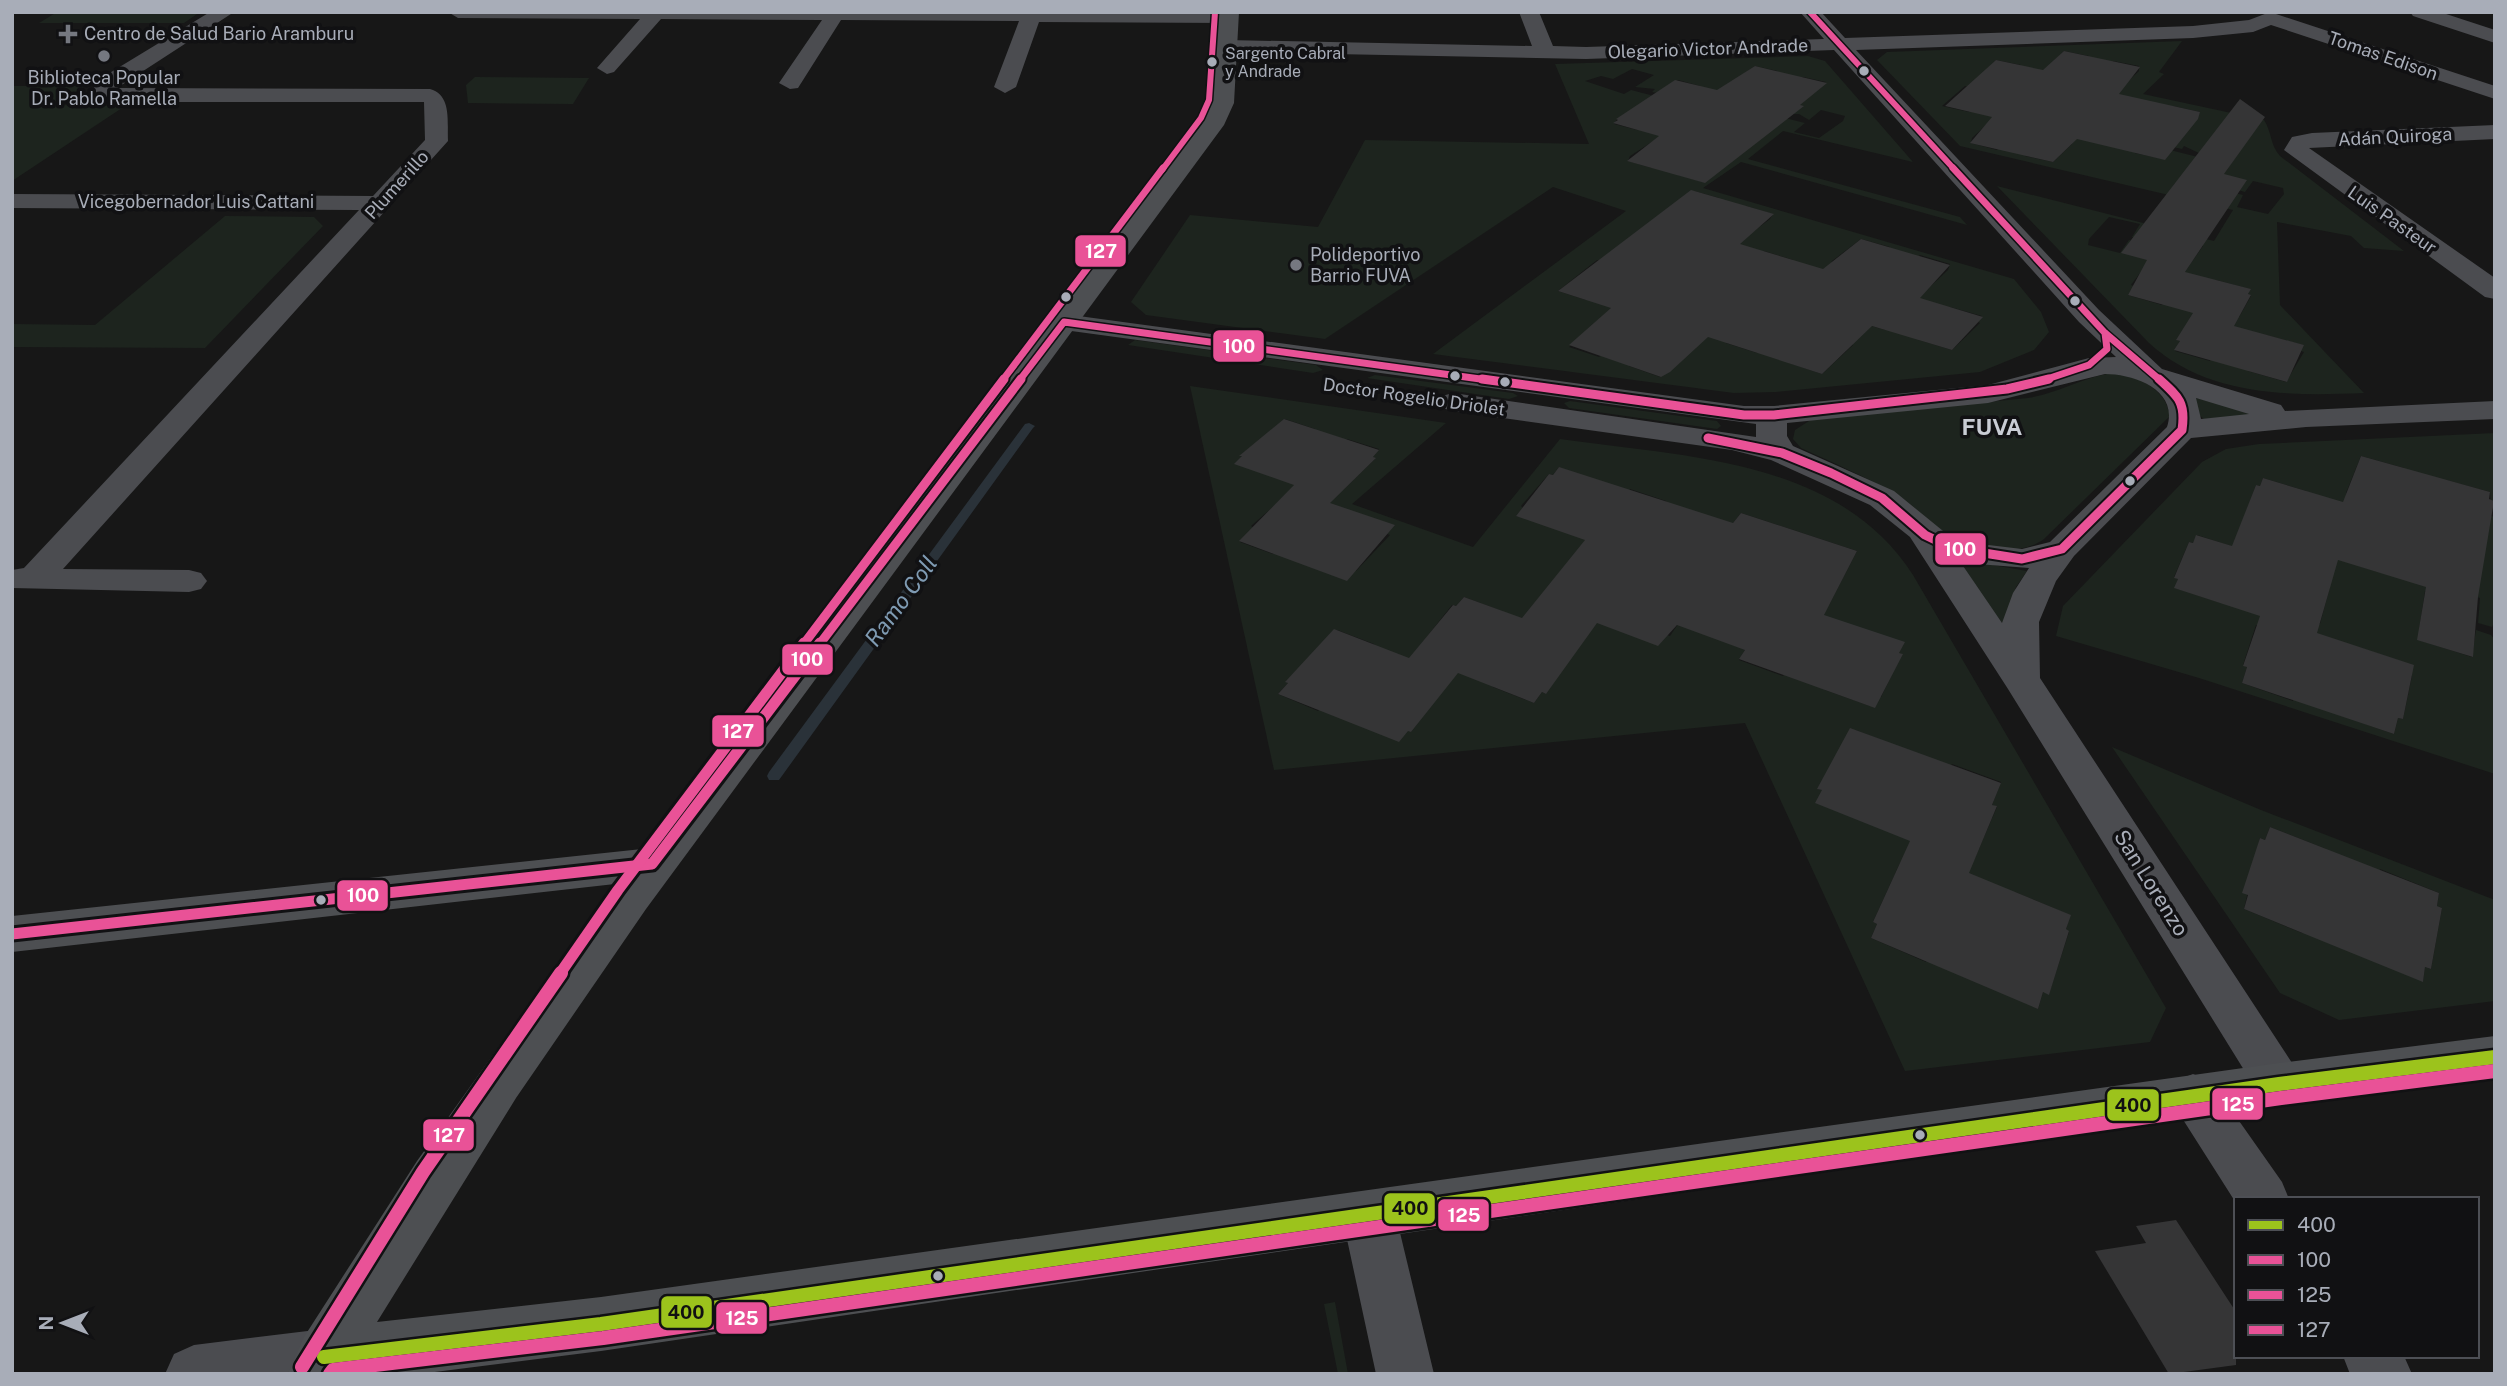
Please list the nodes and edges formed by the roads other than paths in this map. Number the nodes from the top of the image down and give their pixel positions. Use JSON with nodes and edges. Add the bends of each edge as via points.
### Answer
{"nodes":[{"id":1,"x":224,"y":12,"type":"edge"},
{"id":2,"x":458,"y":12,"type":"edge"},
{"id":3,"x":1529,"y":12,"type":"edge"},
{"id":4,"x":1810,"y":12,"type":"edge"},
{"id":5,"x":2081,"y":12,"type":"edge"},
{"id":6,"x":2420,"y":12,"type":"edge"},
{"id":7,"x":583,"y":13,"type":"edge"},
{"id":8,"x":656,"y":13,"type":"edge"},
{"id":9,"x":761,"y":13,"type":"edge"},
{"id":10,"x":942,"y":14,"type":"edge"},
{"id":11,"x":1120,"y":14,"type":"edge"},
{"id":12,"x":835,"y":15,"type":"junction"},
{"id":13,"x":1228,"y":15,"type":"edge"},
{"id":14,"x":2269,"y":15,"type":"edge"},
{"id":15,"x":1031,"y":16,"type":"junction"},
{"id":16,"x":2108,"y":35,"type":"junction"},
{"id":17,"x":2495,"y":37,"type":"edge"},
{"id":18,"x":1838,"y":45,"type":"junction"},
{"id":19,"x":1227,"y":46,"type":"junction"},
{"id":20,"x":1545,"y":53,"type":"junction"},
{"id":21,"x":607,"y":68,"type":"dead end"},
{"id":22,"x":790,"y":83,"type":"dead end"},
{"id":23,"x":1005,"y":87,"type":"dead end"},
{"id":24,"x":2495,"y":93,"type":"edge"},
{"id":25,"x":2495,"y":132,"type":"edge"},
{"id":26,"x":2297,"y":144,"type":"joint"},
{"id":27,"x":12,"y":201,"type":"edge"},
{"id":28,"x":380,"y":204,"type":"junction"},
{"id":29,"x":2495,"y":291,"type":"edge"},
{"id":30,"x":1055,"y":333,"type":"junction"},
{"id":31,"x":2105,"y":333,"type":"junction"},
{"id":32,"x":2093,"y":365,"type":"junction"},
{"id":33,"x":1343,"y":373,"type":"junction"},
{"id":34,"x":2156,"y":376,"type":"junction"},
{"id":35,"x":2495,"y":410,"type":"edge"},
{"id":36,"x":1774,"y":415,"type":"junction"},
{"id":37,"x":2306,"y":418,"type":"junction"},
{"id":38,"x":2182,"y":430,"type":"junction"},
{"id":39,"x":1782,"y":453,"type":"junction"},
{"id":40,"x":1925,"y":535,"type":"junction"},
{"id":41,"x":2062,"y":549,"type":"junction"},
{"id":42,"x":23,"y":579,"type":"edge"},
{"id":43,"x":189,"y":581,"type":"dead end"},
{"id":44,"x":2023,"y":682,"type":"junction"},
{"id":45,"x":652,"y":864,"type":"junction"},
{"id":46,"x":12,"y":934,"type":"edge"},
{"id":47,"x":2495,"y":1057,"type":"edge"},
{"id":48,"x":2279,"y":1084,"type":"junction"},
{"id":49,"x":2193,"y":1096,"type":"junction"},
{"id":50,"x":2262,"y":1197,"type":"edge"},
{"id":51,"x":1369,"y":1216,"type":"junction"},
{"id":52,"x":2372,"y":1358,"type":"edge"},
{"id":53,"x":319,"y":1365,"type":"edge"},
{"id":54,"x":194,"y":1374,"type":"edge"},
{"id":55,"x":1405,"y":1374,"type":"edge"},
{"id":56,"x":2383,"y":1374,"type":"edge"}],
"edges":[{"from":1,"to":28,"type":"street","name":"Plumerillo","via":[[103,90],[118,94],[430,96],[435,101],[437,141]]},
{"from":2,"to":7,"type":"street"},
{"from":3,"to":20,"type":"street"},
{"from":4,"to":18,"type":"street"},
{"from":5,"to":16,"type":"street"},
{"from":6,"to":17,"type":"street"},
{"from":7,"to":8,"type":"street"},
{"from":8,"to":9,"type":"street"},
{"from":8,"to":21,"type":"street"},
{"from":9,"to":12,"type":"street"},
{"from":10,"to":12,"type":"street"},
{"from":10,"to":15,"type":"street"},
{"from":11,"to":13,"type":"street"},
{"from":11,"to":15,"type":"street"},
{"from":12,"to":22,"type":"street"},
{"from":13,"to":19,"type":"main road"},
{"from":14,"to":16,"type":"street","name":"Olegario Victor Andrade","via":[[2253,26],[2228,30]]},
{"from":14,"to":24,"type":"street","name":"Tomas Edison"},
{"from":15,"to":23,"type":"street"},
{"from":16,"to":18,"type":"street","name":"Olegario Victor Andrade"},
{"from":18,"to":20,"type":"street","name":"Olegario Victor Andrade"},
{"from":18,"to":31,"type":"street"},
{"from":19,"to":20,"type":"street","name":"Olegario Victor Andrade"},
{"from":19,"to":30,"type":"main road","via":[[1219,117]]},
{"from":25,"to":26,"type":"street","name":"Adán Quiroga"},
{"from":26,"to":29,"type":"street","name":"Luis Pasteur","via":[[2296,150],[2305,159]]},
{"from":27,"to":28,"type":"street","name":"Vicegobernador Luis Cattani"},
{"from":28,"to":42,"type":"street","name":"Plumerillo"},
{"from":30,"to":33,"type":"street","name":"Doctor Rogelio Driolet"},
{"from":30,"to":45,"type":"main road"},
{"from":31,"to":32,"type":"street","via":[[2107,349]]},
{"from":31,"to":34,"type":"street"},
{"from":32,"to":34,"type":"street"},
{"from":32,"to":36,"type":"street","name":"Doctor Rogelio Driolet","via":[[1988,394]]},
{"from":33,"to":36,"type":"street","name":"Doctor Rogelio Driolet"},
{"from":33,"to":39,"type":"street","name":"Doctor Rogelio Driolet"},
{"from":34,"to":37,"type":"street","via":[[2245,405]]},
{"from":34,"to":38,"type":"street","via":[[2185,408],[2187,420]]},
{"from":35,"to":37,"type":"street"},
{"from":36,"to":39,"type":"street","via":[[1770,434]]},
{"from":37,"to":38,"type":"street"},
{"from":38,"to":41,"type":"street","name":"San Lorenzo"},
{"from":39,"to":40,"type":"street","name":"Doctor Rogelio Driolet","via":[[1882,498]]},
{"from":40,"to":41,"type":"street","via":[[1952,548],[2003,558],[2022,559]]},
{"from":40,"to":44,"type":"street","name":"San Lorenzo"},
{"from":41,"to":44,"type":"street","name":"San Lorenzo","via":[[2022,609],[2017,632]]},
{"from":42,"to":43,"type":"street"},
{"from":44,"to":48,"type":"street","name":"San Lorenzo"},
{"from":45,"to":46,"type":"main road"},
{"from":45,"to":53,"type":"main road","via":[[447,1162]]},
{"from":47,"to":48,"type":"main road"},
{"from":48,"to":49,"type":"main road"},
{"from":49,"to":50,"type":"street"},
{"from":49,"to":51,"type":"main road"},
{"from":51,"to":53,"type":"main road"},
{"from":51,"to":55,"type":"street"},
{"from":52,"to":56,"type":"street"},
{"from":53,"to":54,"type":"street"}]}
